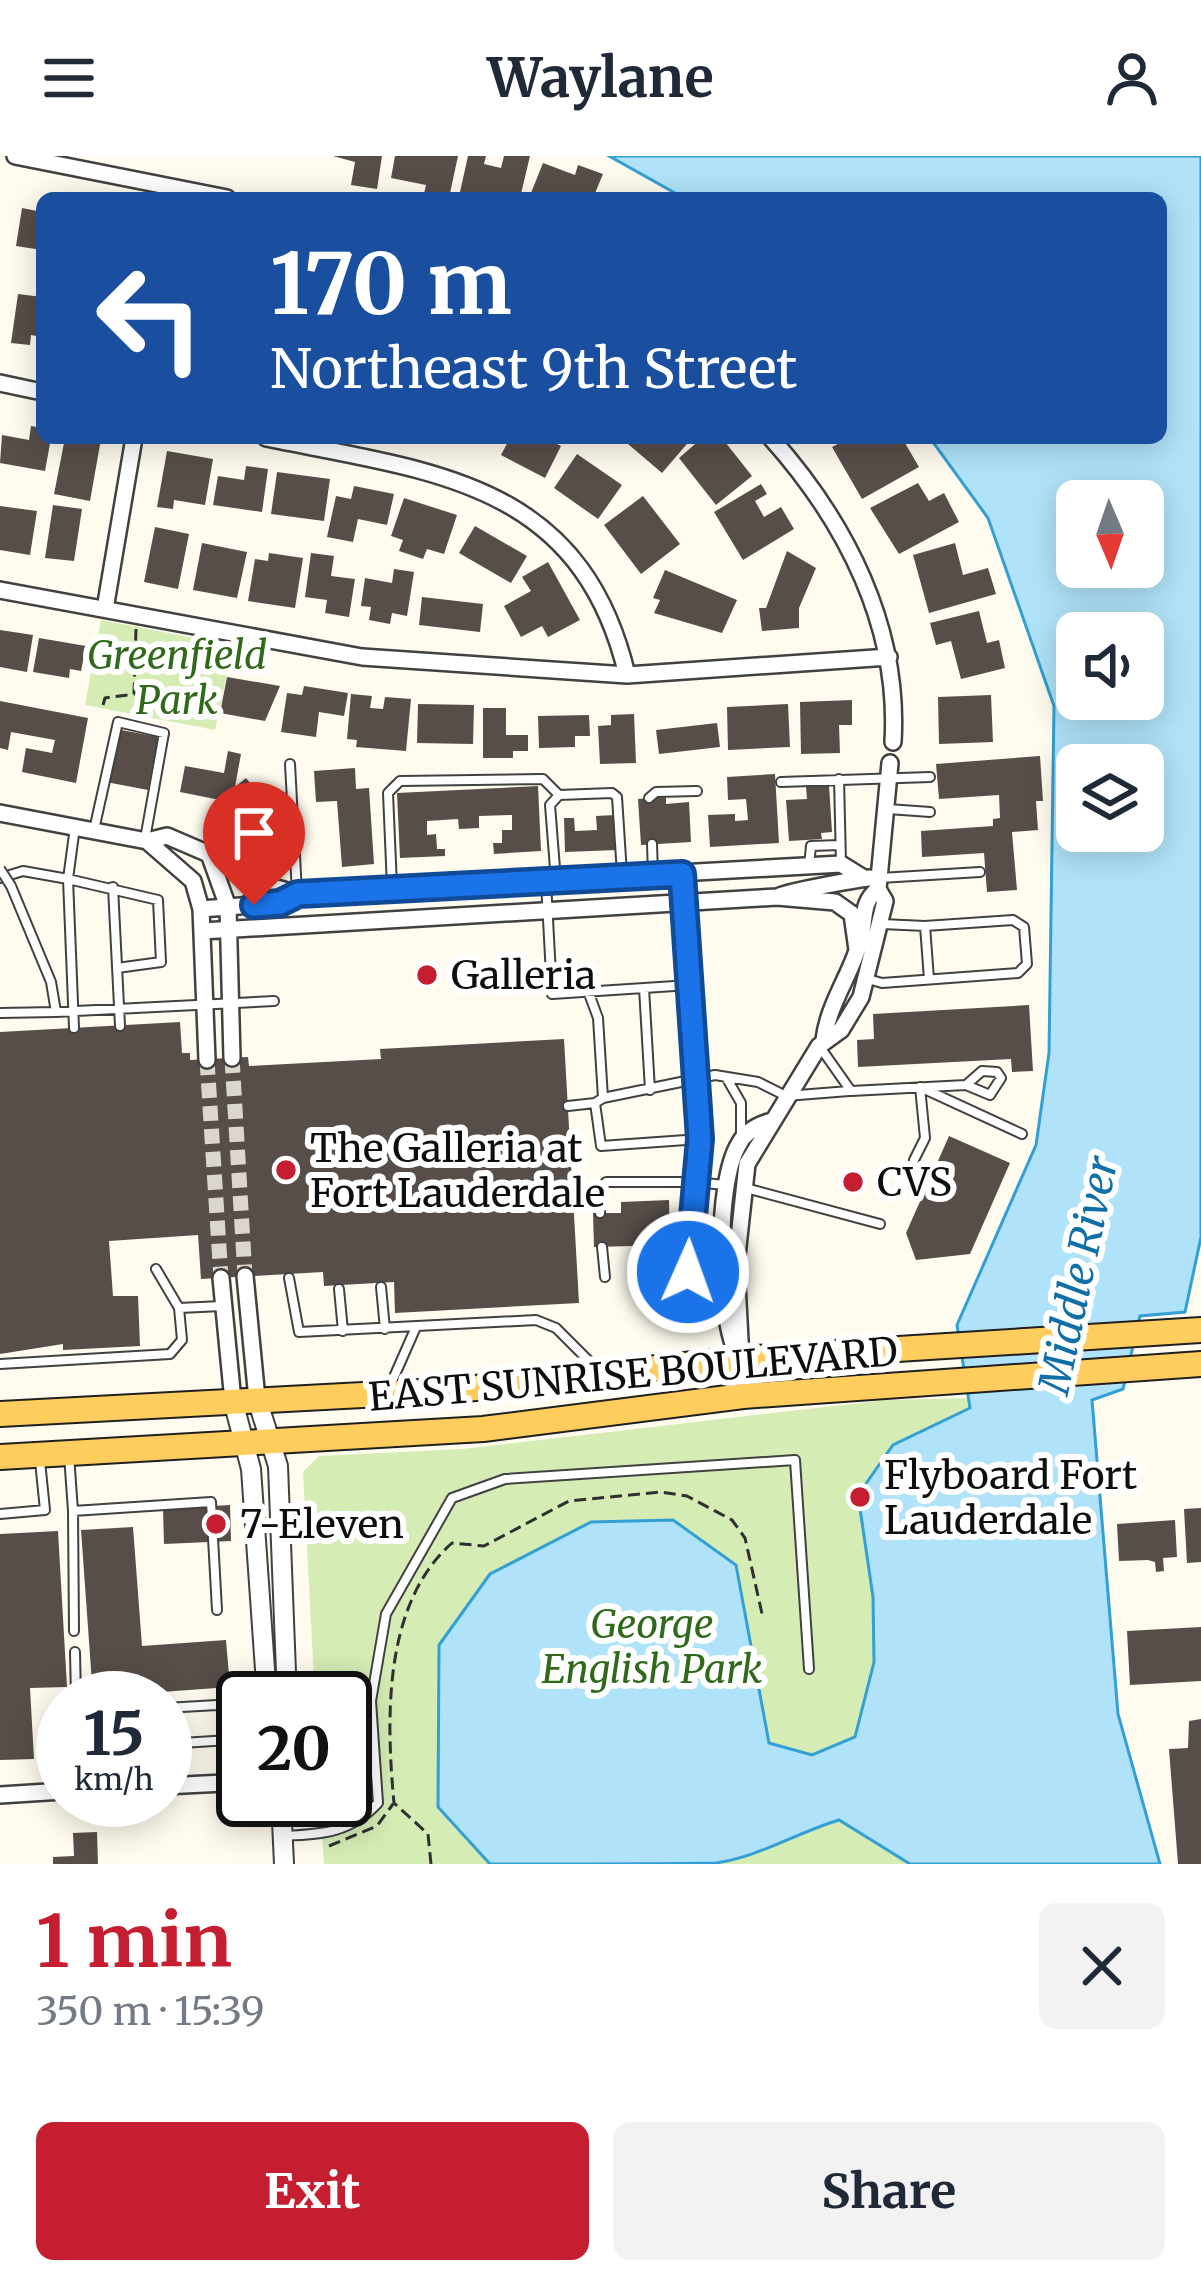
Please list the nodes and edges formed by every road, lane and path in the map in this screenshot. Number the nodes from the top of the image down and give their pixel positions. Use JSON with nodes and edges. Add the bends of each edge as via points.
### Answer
{"nodes":[{"id":1,"x":15,"y":156,"type":"edge"},
{"id":2,"x":176,"y":192,"type":"edge"},
{"id":3,"x":0,"y":383,"type":"edge"},
{"id":4,"x":36,"y":391,"type":"edge"},
{"id":5,"x":133,"y":444,"type":"edge"},
{"id":6,"x":296,"y":444,"type":"edge"},
{"id":7,"x":776,"y":444,"type":"edge"},
{"id":8,"x":0,"y":590,"type":"edge"},
{"id":9,"x":105,"y":609,"type":"junction"},
{"id":10,"x":140,"y":616,"type":"junction"},
{"id":11,"x":889,"y":657,"type":"junction"},
{"id":12,"x":627,"y":675,"type":"junction"},
{"id":13,"x":103,"y":705,"type":"dead end"},
{"id":14,"x":893,"y":742,"type":"dead end"},
{"id":15,"x":290,"y":764,"type":"dead end"},
{"id":16,"x":890,"y":770,"type":"junction"},
{"id":17,"x":930,"y":777,"type":"dead end"},
{"id":18,"x":839,"y":779,"type":"junction"},
{"id":19,"x":781,"y":782,"type":"dead end"},
{"id":20,"x":697,"y":790,"type":"dead end"},
{"id":21,"x":559,"y":795,"type":"junction"},
{"id":22,"x":649,"y":798,"type":"dead end"},
{"id":23,"x":888,"y":809,"type":"junction"},
{"id":24,"x":930,"y":812,"type":"dead end"},
{"id":25,"x":0,"y":813,"type":"edge"},
{"id":26,"x":75,"y":827,"type":"junction"},
{"id":27,"x":94,"y":831,"type":"junction"},
{"id":28,"x":146,"y":840,"type":"junction"},
{"id":29,"x":652,"y":844,"type":"dead end"},
{"id":30,"x":840,"y":845,"type":"junction"},
{"id":31,"x":209,"y":854,"type":"junction"},
{"id":32,"x":841,"y":865,"type":"junction"},
{"id":33,"x":808,"y":866,"type":"junction"},
{"id":34,"x":980,"y":872,"type":"dead end"},
{"id":35,"x":0,"y":874,"type":"edge"},
{"id":36,"x":682,"y":874,"type":"junction"},
{"id":37,"x":653,"y":875,"type":"junction"},
{"id":38,"x":622,"y":878,"type":"junction"},
{"id":39,"x":68,"y":879,"type":"junction"},
{"id":40,"x":873,"y":881,"type":"junction"},
{"id":41,"x":551,"y":882,"type":"junction"},
{"id":42,"x":113,"y":887,"type":"junction"},
{"id":43,"x":392,"y":889,"type":"junction"},
{"id":44,"x":298,"y":894,"type":"junction"},
{"id":45,"x":777,"y":897,"type":"junction"},
{"id":46,"x":684,"y":903,"type":"junction"},
{"id":47,"x":228,"y":907,"type":"junction"},
{"id":48,"x":201,"y":909,"type":"junction"},
{"id":49,"x":547,"y":911,"type":"junction"},
{"id":50,"x":883,"y":924,"type":"junction"},
{"id":51,"x":925,"y":926,"type":"junction"},
{"id":52,"x":229,"y":930,"type":"junction"},
{"id":53,"x":202,"y":932,"type":"junction"},
{"id":54,"x":857,"y":950,"type":"junction"},
{"id":55,"x":117,"y":968,"type":"junction"},
{"id":56,"x":868,"y":979,"type":"junction"},
{"id":57,"x":929,"y":979,"type":"junction"},
{"id":58,"x":690,"y":985,"type":"junction"},
{"id":59,"x":644,"y":988,"type":"junction"},
{"id":60,"x":588,"y":991,"type":"junction"},
{"id":61,"x":274,"y":1001,"type":"dead end"},
{"id":62,"x":231,"y":1003,"type":"junction"},
{"id":63,"x":205,"y":1004,"type":"junction"},
{"id":64,"x":119,"y":1009,"type":"junction"},
{"id":65,"x":56,"y":1012,"type":"junction"},
{"id":66,"x":73,"y":1012,"type":"junction"},
{"id":67,"x":0,"y":1013,"type":"edge"},
{"id":68,"x":120,"y":1026,"type":"dead end"},
{"id":69,"x":74,"y":1028,"type":"dead end"},
{"id":70,"x":822,"y":1043,"type":"junction"},
{"id":71,"x":232,"y":1058,"type":"tunnel mouth"},
{"id":72,"x":207,"y":1060,"type":"tunnel mouth"},
{"id":73,"x":725,"y":1076,"type":"junction"},
{"id":74,"x":694,"y":1078,"type":"junction"},
{"id":75,"x":966,"y":1085,"type":"dead end"},
{"id":76,"x":920,"y":1087,"type":"junction"},
{"id":77,"x":650,"y":1090,"type":"junction"},
{"id":78,"x":851,"y":1091,"type":"junction"},
{"id":79,"x":786,"y":1096,"type":"junction"},
{"id":80,"x":599,"y":1101,"type":"junction"},
{"id":81,"x":568,"y":1106,"type":"dead end"},
{"id":82,"x":768,"y":1122,"type":"junction"},
{"id":83,"x":1022,"y":1134,"type":"dead end"},
{"id":84,"x":700,"y":1139,"type":"junction"},
{"id":85,"x":741,"y":1139,"type":"junction"},
{"id":86,"x":914,"y":1160,"type":"dead end"},
{"id":87,"x":693,"y":1182,"type":"junction"},
{"id":88,"x":734,"y":1185,"type":"junction"},
{"id":89,"x":600,"y":1213,"type":"dead end"},
{"id":90,"x":880,"y":1224,"type":"dead end"},
{"id":91,"x":602,"y":1247,"type":"dead end"},
{"id":92,"x":156,"y":1269,"type":"dead end"},
{"id":93,"x":688,"y":1272,"type":"dead end"},
{"id":94,"x":245,"y":1276,"type":"tunnel mouth"},
{"id":95,"x":604,"y":1277,"type":"dead end"},
{"id":96,"x":221,"y":1278,"type":"tunnel mouth"},
{"id":97,"x":290,"y":1278,"type":"dead end"},
{"id":98,"x":380,"y":1287,"type":"dead end"},
{"id":99,"x":339,"y":1288,"type":"dead end"},
{"id":100,"x":223,"y":1306,"type":"junction"},
{"id":101,"x":179,"y":1308,"type":"junction"},
{"id":102,"x":416,"y":1327,"type":"junction"},
{"id":103,"x":385,"y":1328,"type":"junction"},
{"id":104,"x":1201,"y":1330,"type":"edge"},
{"id":105,"x":343,"y":1331,"type":"junction"},
{"id":106,"x":739,"y":1359,"type":"junction"},
{"id":107,"x":0,"y":1364,"type":"edge"},
{"id":108,"x":1201,"y":1364,"type":"edge"},
{"id":109,"x":601,"y":1374,"type":"junction"},
{"id":110,"x":388,"y":1392,"type":"junction"},
{"id":111,"x":743,"y":1396,"type":"junction"},
{"id":112,"x":245,"y":1400,"type":"junction"},
{"id":113,"x":3,"y":1407,"type":"edge"},
{"id":114,"x":274,"y":1442,"type":"junction"},
{"id":115,"x":246,"y":1443,"type":"junction"},
{"id":116,"x":69,"y":1453,"type":"junction"},
{"id":117,"x":40,"y":1455,"type":"junction"},
{"id":118,"x":0,"y":1457,"type":"edge"},
{"id":119,"x":73,"y":1511,"type":"junction"},
{"id":120,"x":0,"y":1514,"type":"edge"},
{"id":121,"x":217,"y":1610,"type":"dead end"},
{"id":122,"x":763,"y":1618,"type":"dead end"},
{"id":123,"x":74,"y":1631,"type":"dead end"},
{"id":124,"x":75,"y":1652,"type":"dead end"},
{"id":125,"x":809,"y":1669,"type":"dead end"},
{"id":126,"x":75,"y":1671,"type":"edge"},
{"id":127,"x":265,"y":1671,"type":"edge"},
{"id":128,"x":287,"y":1671,"type":"edge"},
{"id":129,"x":192,"y":1706,"type":"edge"},
{"id":130,"x":192,"y":1742,"type":"edge"},
{"id":131,"x":36,"y":1793,"type":"edge"},
{"id":132,"x":0,"y":1795,"type":"edge"},
{"id":133,"x":282,"y":1827,"type":"edge"},
{"id":134,"x":283,"y":1836,"type":"junction"},
{"id":135,"x":284,"y":1864,"type":"edge"},
{"id":136,"x":431,"y":1864,"type":"edge"}],
"edges":[{"from":1,"to":2,"type":"street"},
{"from":3,"to":4,"type":"street"},
{"from":5,"to":9,"type":"street"},
{"from":6,"to":12,"type":"street","via":[[449,475],[523,513],[583,565],[615,622]]},
{"from":7,"to":11,"type":"street","via":[[866,579]]},
{"from":8,"to":9,"type":"street"},
{"from":9,"to":10,"type":"street"},
{"from":10,"to":12,"type":"street","via":[[362,656]]},
{"from":10,"to":13,"type":"path","via":[[134,694]]},
{"from":11,"to":12,"type":"street"},
{"from":11,"to":14,"type":"street"},
{"from":15,"to":44,"type":"lane"},
{"from":16,"to":17,"type":"lane"},
{"from":16,"to":18,"type":"lane"},
{"from":16,"to":23,"type":"street"},
{"from":18,"to":19,"type":"lane"},
{"from":18,"to":30,"type":"lane"},
{"from":20,"to":22,"type":"lane"},
{"from":21,"to":38,"type":"lane","via":[[616,797]]},
{"from":21,"to":41,"type":"lane","via":[[550,805]]},
{"from":21,"to":43,"type":"lane","via":[[543,779],[400,781],[388,793]]},
{"from":23,"to":24,"type":"lane"},
{"from":23,"to":40,"type":"street"},
{"from":25,"to":26,"type":"street"},
{"from":26,"to":27,"type":"street"},
{"from":26,"to":39,"type":"lane"},
{"from":27,"to":28,"type":"street"},
{"from":27,"to":28,"type":"lane","via":[[118,722],[164,733]]},
{"from":28,"to":31,"type":"street","via":[[167,836]]},
{"from":28,"to":48,"type":"street","via":[[193,881]]},
{"from":29,"to":37,"type":"lane"},
{"from":30,"to":32,"type":"lane"},
{"from":30,"to":33,"type":"lane","via":[[811,846]]},
{"from":31,"to":44,"type":"street","via":[[248,880]]},
{"from":31,"to":47,"type":"street"},
{"from":32,"to":33,"type":"street"},
{"from":32,"to":40,"type":"street"},
{"from":33,"to":36,"type":"street"},
{"from":34,"to":40,"type":"lane"},
{"from":35,"to":39,"type":"lane"},
{"from":35,"to":65,"type":"lane","bridge":true,"via":[[51,982]]},
{"from":36,"to":37,"type":"street"},
{"from":36,"to":46,"type":"lane"},
{"from":37,"to":38,"type":"street"},
{"from":38,"to":41,"type":"street"},
{"from":39,"to":42,"type":"lane"},
{"from":39,"to":66,"type":"lane"},
{"from":40,"to":45,"type":"street"},
{"from":40,"to":50,"type":"street","via":[[885,902]]},
{"from":40,"to":54,"type":"street"},
{"from":41,"to":43,"type":"street"},
{"from":41,"to":49,"type":"lane"},
{"from":42,"to":55,"type":"lane"},
{"from":42,"to":55,"type":"lane","via":[[158,900],[164,956],[155,966]]},
{"from":43,"to":44,"type":"street"},
{"from":44,"to":47,"type":"street"},
{"from":45,"to":46,"type":"street"},
{"from":45,"to":54,"type":"street","via":[[835,902],[852,914]]},
{"from":46,"to":49,"type":"street"},
{"from":46,"to":58,"type":"lane"},
{"from":47,"to":48,"type":"street"},
{"from":47,"to":52,"type":"street"},
{"from":48,"to":53,"type":"street"},
{"from":49,"to":52,"type":"street"},
{"from":49,"to":60,"type":"lane","via":[[552,994]]},
{"from":50,"to":51,"type":"lane"},
{"from":50,"to":56,"type":"street"},
{"from":51,"to":57,"type":"lane"},
{"from":51,"to":57,"type":"lane","via":[[1013,920],[1024,927],[1027,964],[1018,973]]},
{"from":52,"to":53,"type":"street"},
{"from":52,"to":62,"type":"street"},
{"from":53,"to":63,"type":"street"},
{"from":54,"to":70,"type":"street"},
{"from":55,"to":64,"type":"lane"},
{"from":56,"to":57,"type":"lane"},
{"from":56,"to":70,"type":"street","via":[[842,1030]]},
{"from":58,"to":59,"type":"lane"},
{"from":58,"to":74,"type":"lane"},
{"from":59,"to":60,"type":"lane"},
{"from":59,"to":77,"type":"lane"},
{"from":60,"to":80,"type":"lane","via":[[598,1018]]},
{"from":61,"to":62,"type":"lane"},
{"from":62,"to":63,"type":"lane"},
{"from":62,"to":71,"type":"street"},
{"from":63,"to":64,"type":"lane"},
{"from":63,"to":72,"type":"street"},
{"from":64,"to":66,"type":"lane"},
{"from":64,"to":68,"type":"lane"},
{"from":65,"to":66,"type":"lane"},
{"from":65,"to":67,"type":"lane"},
{"from":66,"to":69,"type":"lane"},
{"from":70,"to":78,"type":"lane"},
{"from":70,"to":79,"type":"street"},
{"from":73,"to":74,"type":"lane"},
{"from":73,"to":79,"type":"lane"},
{"from":73,"to":85,"type":"lane","via":[[741,1102]]},
{"from":74,"to":77,"type":"lane"},
{"from":74,"to":84,"type":"lane"},
{"from":75,"to":76,"type":"lane"},
{"from":76,"to":78,"type":"lane"},
{"from":76,"to":83,"type":"lane"},
{"from":76,"to":86,"type":"lane","via":[[925,1138]]},
{"from":77,"to":80,"type":"lane"},
{"from":78,"to":79,"type":"lane"},
{"from":79,"to":82,"type":"street"},
{"from":80,"to":81,"type":"lane"},
{"from":80,"to":84,"type":"lane","via":[[601,1146]]},
{"from":82,"to":85,"type":"street"},
{"from":82,"to":88,"type":"street"},
{"from":84,"to":87,"type":"lane"},
{"from":85,"to":88,"type":"street"},
{"from":87,"to":88,"type":"lane"},
{"from":87,"to":89,"type":"lane","via":[[606,1182]]},
{"from":87,"to":93,"type":"lane"},
{"from":88,"to":90,"type":"lane"},
{"from":88,"to":106,"type":"street","via":[[727,1334]]},
{"from":91,"to":95,"type":"lane"},
{"from":92,"to":101,"type":"lane"},
{"from":94,"to":112,"type":"street"},
{"from":96,"to":100,"type":"street"},
{"from":97,"to":105,"type":"lane","via":[[299,1332]]},
{"from":98,"to":103,"type":"lane"},
{"from":99,"to":105,"type":"lane"},
{"from":100,"to":101,"type":"lane"},
{"from":100,"to":112,"type":"street"},
{"from":101,"to":107,"type":"lane","via":[[182,1340],[170,1354]]},
{"from":102,"to":103,"type":"lane"},
{"from":102,"to":109,"type":"lane","via":[[536,1320],[556,1328]]},
{"from":102,"to":110,"type":"lane"},
{"from":103,"to":105,"type":"lane"},
{"from":104,"to":106,"type":"main road","name":"EAST SUNRISE BOULEVARD"},
{"from":106,"to":109,"type":"main road","name":"EAST SUNRISE BOULEVARD"},
{"from":106,"to":111,"type":"street"},
{"from":108,"to":111,"type":"main road","name":"EAST SUNRISE BOULEVARD"},
{"from":109,"to":110,"type":"main road","name":"EAST SUNRISE BOULEVARD"},
{"from":110,"to":112,"type":"main road","name":"EAST SUNRISE BOULEVARD"},
{"from":111,"to":114,"type":"main road","name":"EAST SUNRISE BOULEVARD","via":[[483,1429]]},
{"from":112,"to":113,"type":"main road","name":"EAST SUNRISE BOULEVARD"},
{"from":112,"to":114,"type":"street"},
{"from":112,"to":115,"type":"street"},
{"from":114,"to":115,"type":"main road","name":"EAST SUNRISE BOULEVARD"},
{"from":114,"to":128,"type":"street"},
{"from":115,"to":116,"type":"main road","name":"EAST SUNRISE BOULEVARD"},
{"from":115,"to":127,"type":"street"},
{"from":116,"to":117,"type":"main road","name":"EAST SUNRISE BOULEVARD"},
{"from":116,"to":119,"type":"lane"},
{"from":117,"to":118,"type":"main road","name":"EAST SUNRISE BOULEVARD"},
{"from":117,"to":120,"type":"lane","via":[[45,1510]]},
{"from":119,"to":121,"type":"lane","via":[[211,1502]]},
{"from":119,"to":123,"type":"lane"},
{"from":122,"to":136,"type":"path","via":[[745,1538],[713,1506],[687,1496],[569,1501],[484,1546],[452,1543],[413,1597],[388,1711],[394,1803],[428,1834]]},
{"from":124,"to":126,"type":"lane"},
{"from":125,"to":134,"type":"lane","via":[[795,1460],[505,1479],[452,1498],[386,1614],[371,1701],[378,1803],[336,1833]]},
{"from":129,"to":130,"type":"lane","via":[[233,1710],[239,1725],[230,1740]]},
{"from":131,"to":132,"type":"street"},
{"from":133,"to":134,"type":"street"},
{"from":134,"to":135,"type":"street"}]}
